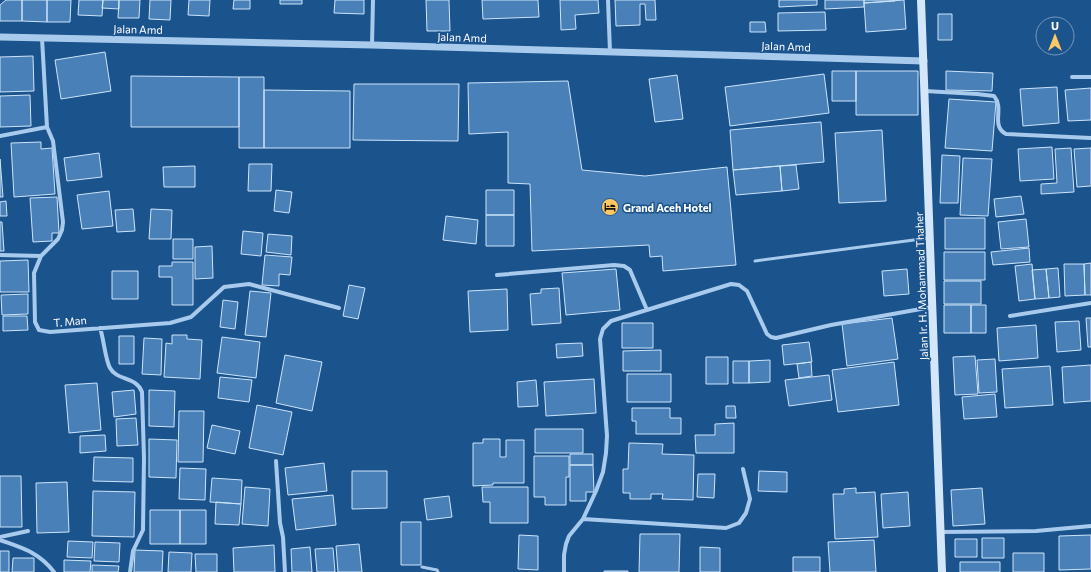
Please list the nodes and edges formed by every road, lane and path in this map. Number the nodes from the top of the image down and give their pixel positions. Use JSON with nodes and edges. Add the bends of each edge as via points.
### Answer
{"nodes":[{"id":1,"x":374,"y":0,"type":"edge"},
{"id":2,"x":608,"y":0,"type":"edge"},
{"id":3,"x":921,"y":0,"type":"edge"},
{"id":4,"x":0,"y":37,"type":"edge"},
{"id":5,"x":42,"y":38,"type":"junction"},
{"id":6,"x":372,"y":45,"type":"junction"},
{"id":7,"x":610,"y":52,"type":"junction"},
{"id":8,"x":924,"y":61,"type":"junction"},
{"id":9,"x":1072,"y":76,"type":"dead end"},
{"id":10,"x":1091,"y":77,"type":"edge"},
{"id":11,"x":925,"y":91,"type":"junction"},
{"id":12,"x":47,"y":127,"type":"junction"},
{"id":13,"x":0,"y":136,"type":"edge"},
{"id":14,"x":1091,"y":138,"type":"edge"},
{"id":15,"x":930,"y":238,"type":"junction"},
{"id":16,"x":0,"y":255,"type":"edge"},
{"id":17,"x":41,"y":256,"type":"junction"},
{"id":18,"x":755,"y":261,"type":"dead end"},
{"id":19,"x":497,"y":275,"type":"dead end"},
{"id":20,"x":1091,"y":303,"type":"edge"},
{"id":21,"x":933,"y":307,"type":"junction"},
{"id":22,"x":339,"y":308,"type":"dead end"},
{"id":23,"x":646,"y":310,"type":"junction"},
{"id":24,"x":1010,"y":316,"type":"dead end"},
{"id":25,"x":100,"y":328,"type":"junction"},
{"id":26,"x":276,"y":461,"type":"dead end"},
{"id":27,"x":743,"y":469,"type":"dead end"},
{"id":28,"x":583,"y":519,"type":"junction"},
{"id":29,"x":1091,"y":526,"type":"edge"},
{"id":30,"x":28,"y":532,"type":"dead end"},
{"id":31,"x":940,"y":532,"type":"junction"},
{"id":32,"x":0,"y":538,"type":"edge"},
{"id":33,"x":422,"y":567,"type":"dead end"},
{"id":34,"x":54,"y":572,"type":"edge"},
{"id":35,"x":130,"y":572,"type":"edge"},
{"id":36,"x":285,"y":572,"type":"edge"},
{"id":37,"x":438,"y":572,"type":"edge"},
{"id":38,"x":564,"y":572,"type":"edge"},
{"id":39,"x":942,"y":572,"type":"edge"}],
"edges":[{"from":1,"to":6,"type":"street"},
{"from":2,"to":7,"type":"street"},
{"from":3,"to":8,"type":"main road","name":"Jalan Ir. H. Mohammad Thaher"},
{"from":4,"to":5,"type":"street","name":"Jalan Amd"},
{"from":5,"to":6,"type":"street","name":"Jalan Amd"},
{"from":5,"to":12,"type":"street","name":"T. Man"},
{"from":6,"to":7,"type":"street","name":"Jalan Amd"},
{"from":7,"to":8,"type":"street","name":"Jalan Amd"},
{"from":8,"to":11,"type":"main road","name":"Jalan Ir. H. Mohammad Thaher"},
{"from":9,"to":10,"type":"street"},
{"from":11,"to":14,"type":"street","via":[[994,96],[998,104],[998,127],[1006,134]]},
{"from":11,"to":15,"type":"main road","name":"Jalan Ir. H. Mohammad Thaher"},
{"from":12,"to":13,"type":"street"},
{"from":12,"to":17,"type":"street","name":"T. Man","via":[[53,141],[63,222],[58,239]]},
{"from":15,"to":18,"type":"lane"},
{"from":15,"to":21,"type":"main road","name":"Jalan Ir. H. Mohammad Thaher"},
{"from":16,"to":17,"type":"street"},
{"from":17,"to":25,"type":"street","name":"T. Man","via":[[34,273],[35,322],[39,330],[50,332]]},
{"from":19,"to":23,"type":"street","via":[[624,266],[630,270]]},
{"from":20,"to":24,"type":"street"},
{"from":21,"to":23,"type":"street","via":[[831,325],[776,338],[767,334],[747,290],[739,285],[731,284]]},
{"from":21,"to":31,"type":"main road","name":"Jalan Ir. H. Mohammad Thaher"},
{"from":22,"to":25,"type":"street","via":[[248,284],[224,287],[191,317],[182,320]]},
{"from":23,"to":28,"type":"street","via":[[611,321],[603,329],[600,339],[606,454],[603,472]]},
{"from":25,"to":35,"type":"street","name":"T. Man","via":[[110,369],[136,383],[142,392],[142,530],[133,551]]},
{"from":26,"to":36,"type":"street"},
{"from":27,"to":28,"type":"street","via":[[750,499],[746,513],[739,523],[726,528]]},
{"from":28,"to":38,"type":"street","via":[[569,536],[566,544]]},
{"from":29,"to":31,"type":"street","via":[[1036,531]]},
{"from":30,"to":32,"type":"street"},
{"from":31,"to":39,"type":"main road","name":"Jalan Ir. H. Mohammad Thaher"},
{"from":32,"to":34,"type":"street","via":[[42,558]]},
{"from":33,"to":37,"type":"lane"}]}
